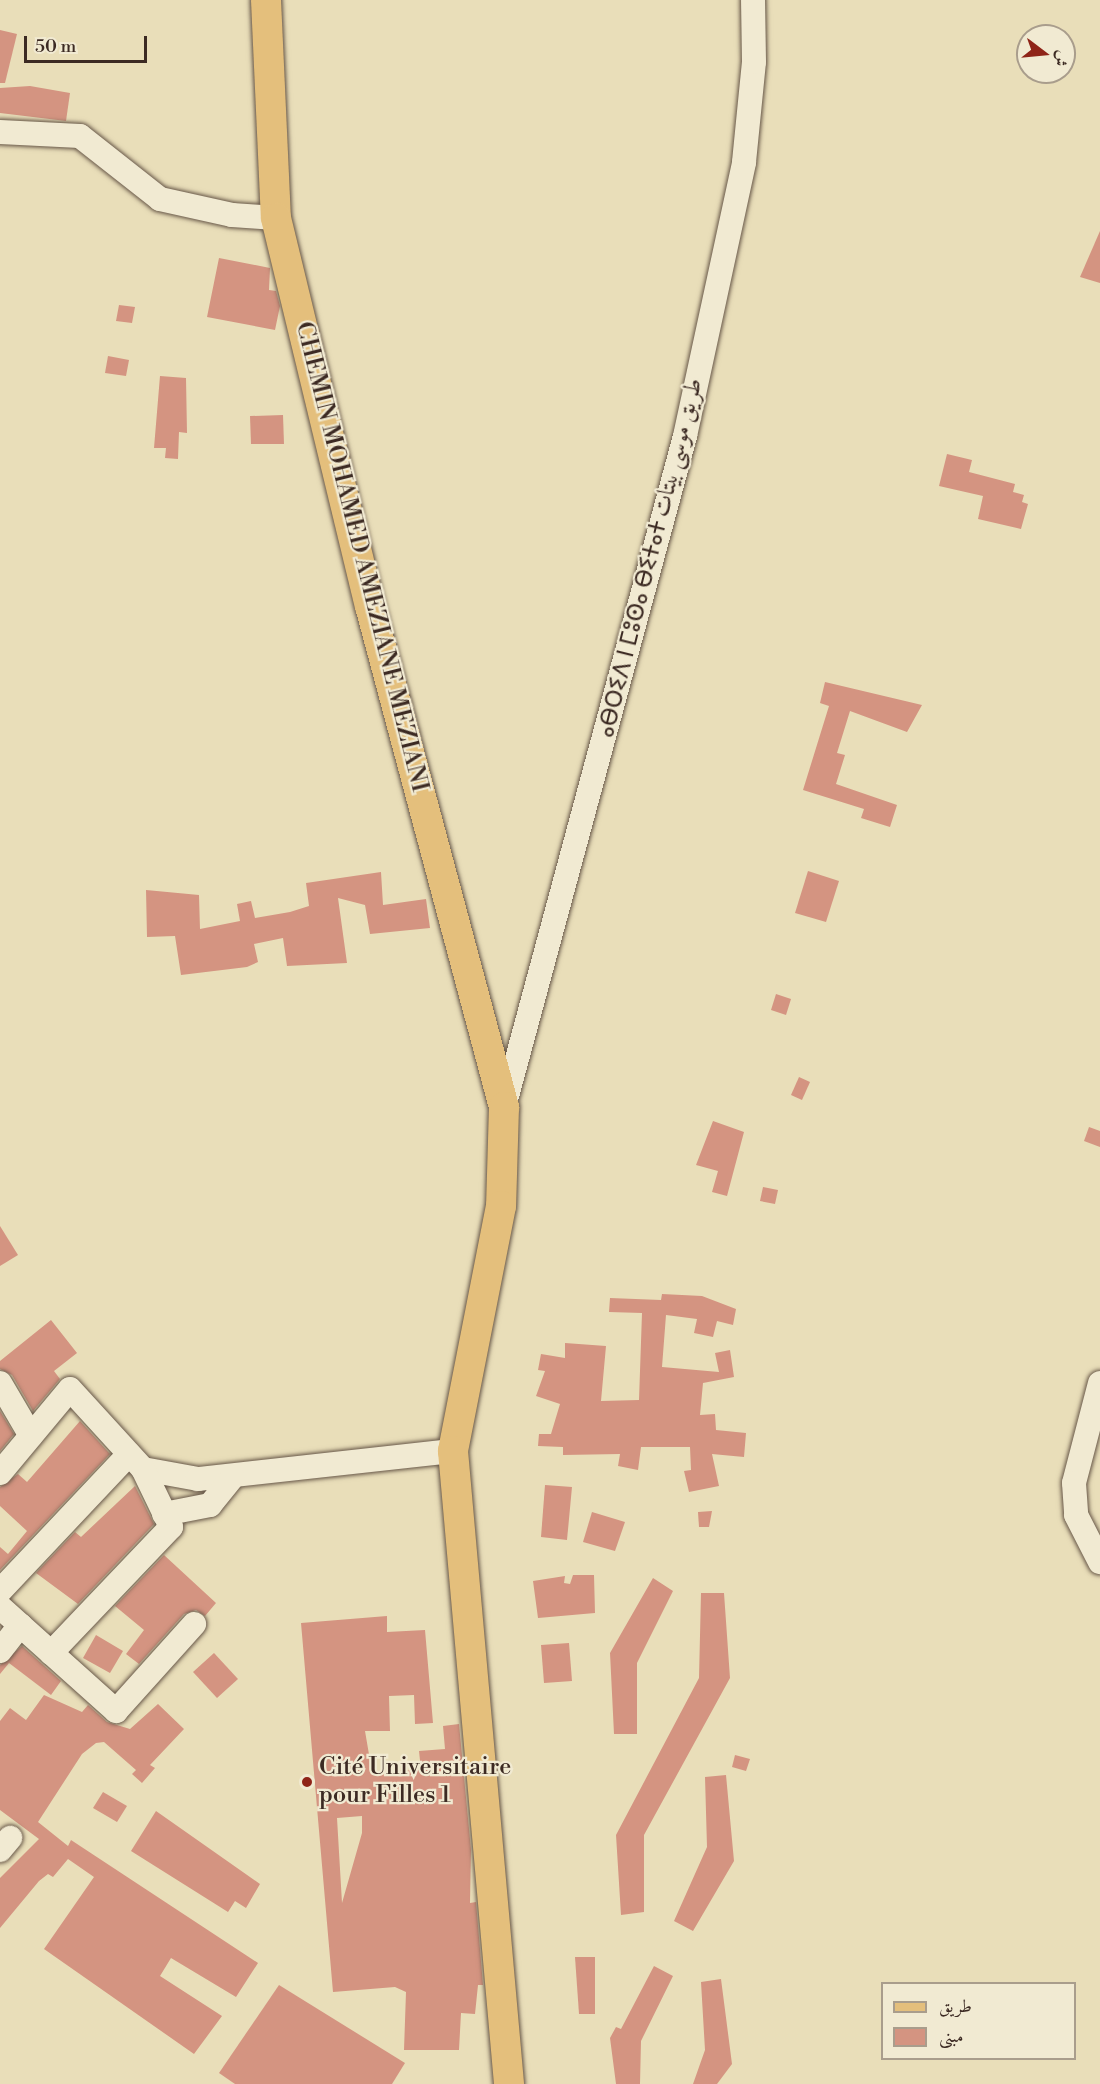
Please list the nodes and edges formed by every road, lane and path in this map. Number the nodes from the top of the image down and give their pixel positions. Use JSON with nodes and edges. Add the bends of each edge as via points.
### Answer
{"nodes":[{"id":1,"x":266,"y":0,"type":"edge"},
{"id":2,"x":753,"y":0,"type":"edge"},
{"id":3,"x":0,"y":132,"type":"edge"},
{"id":4,"x":276,"y":218,"type":"junction"},
{"id":5,"x":504,"y":1107,"type":"junction"},
{"id":6,"x":0,"y":1383,"type":"edge"},
{"id":7,"x":1100,"y":1383,"type":"edge"},
{"id":8,"x":31,"y":1436,"type":"junction"},
{"id":9,"x":453,"y":1451,"type":"junction"},
{"id":10,"x":136,"y":1461,"type":"junction"},
{"id":11,"x":0,"y":1473,"type":"edge"},
{"id":12,"x":233,"y":1477,"type":"junction"},
{"id":13,"x":165,"y":1514,"type":"junction"},
{"id":14,"x":1100,"y":1562,"type":"edge"},
{"id":15,"x":0,"y":1591,"type":"edge"},
{"id":16,"x":0,"y":1607,"type":"edge"},
{"id":17,"x":194,"y":1624,"type":"dead end"},
{"id":18,"x":20,"y":1625,"type":"junction"},
{"id":19,"x":0,"y":1651,"type":"edge"},
{"id":20,"x":51,"y":1653,"type":"junction"},
{"id":21,"x":508,"y":2084,"type":"edge"}],
"edges":[{"from":1,"to":4,"type":"main road","name":"CHEMIN MOHAMED AMEZIANE MEZIANI"},
{"from":2,"to":5,"type":"street","name":"ⴰⴱⵔⵉⴷ ⵏ ⵎⵓⵙⴰ ⴱⵉⵜⴰⵜ طريق موسى بيتات","via":[[754,62],[744,162],[685,436]]},
{"from":3,"to":4,"type":"street","via":[[80,136],[160,199],[232,215]]},
{"from":4,"to":5,"type":"main road","name":"CHEMIN MOHAMED AMEZIANE MEZIANI","via":[[370,606]]},
{"from":5,"to":9,"type":"main road","name":"CHEMIN MOHAMED AMEZIANE MEZIANI","via":[[501,1206]]},
{"from":6,"to":8,"type":"street"},
{"from":7,"to":14,"type":"street","via":[[1074,1483],[1076,1515]]},
{"from":8,"to":10,"type":"street","via":[[70,1389]]},
{"from":8,"to":11,"type":"street"},
{"from":9,"to":12,"type":"street"},
{"from":9,"to":21,"type":"main road","name":"CHEMIN MOHAMED AMEZIANE MEZIANI"},
{"from":10,"to":12,"type":"street","via":[[198,1479]]},
{"from":10,"to":13,"type":"street"},
{"from":10,"to":15,"type":"street"},
{"from":12,"to":13,"type":"street","via":[[210,1505]]},
{"from":13,"to":20,"type":"street","via":[[171,1527]]},
{"from":16,"to":18,"type":"street"},
{"from":17,"to":20,"type":"street","via":[[116,1711]]},
{"from":18,"to":19,"type":"street"},
{"from":18,"to":20,"type":"street"}]}
